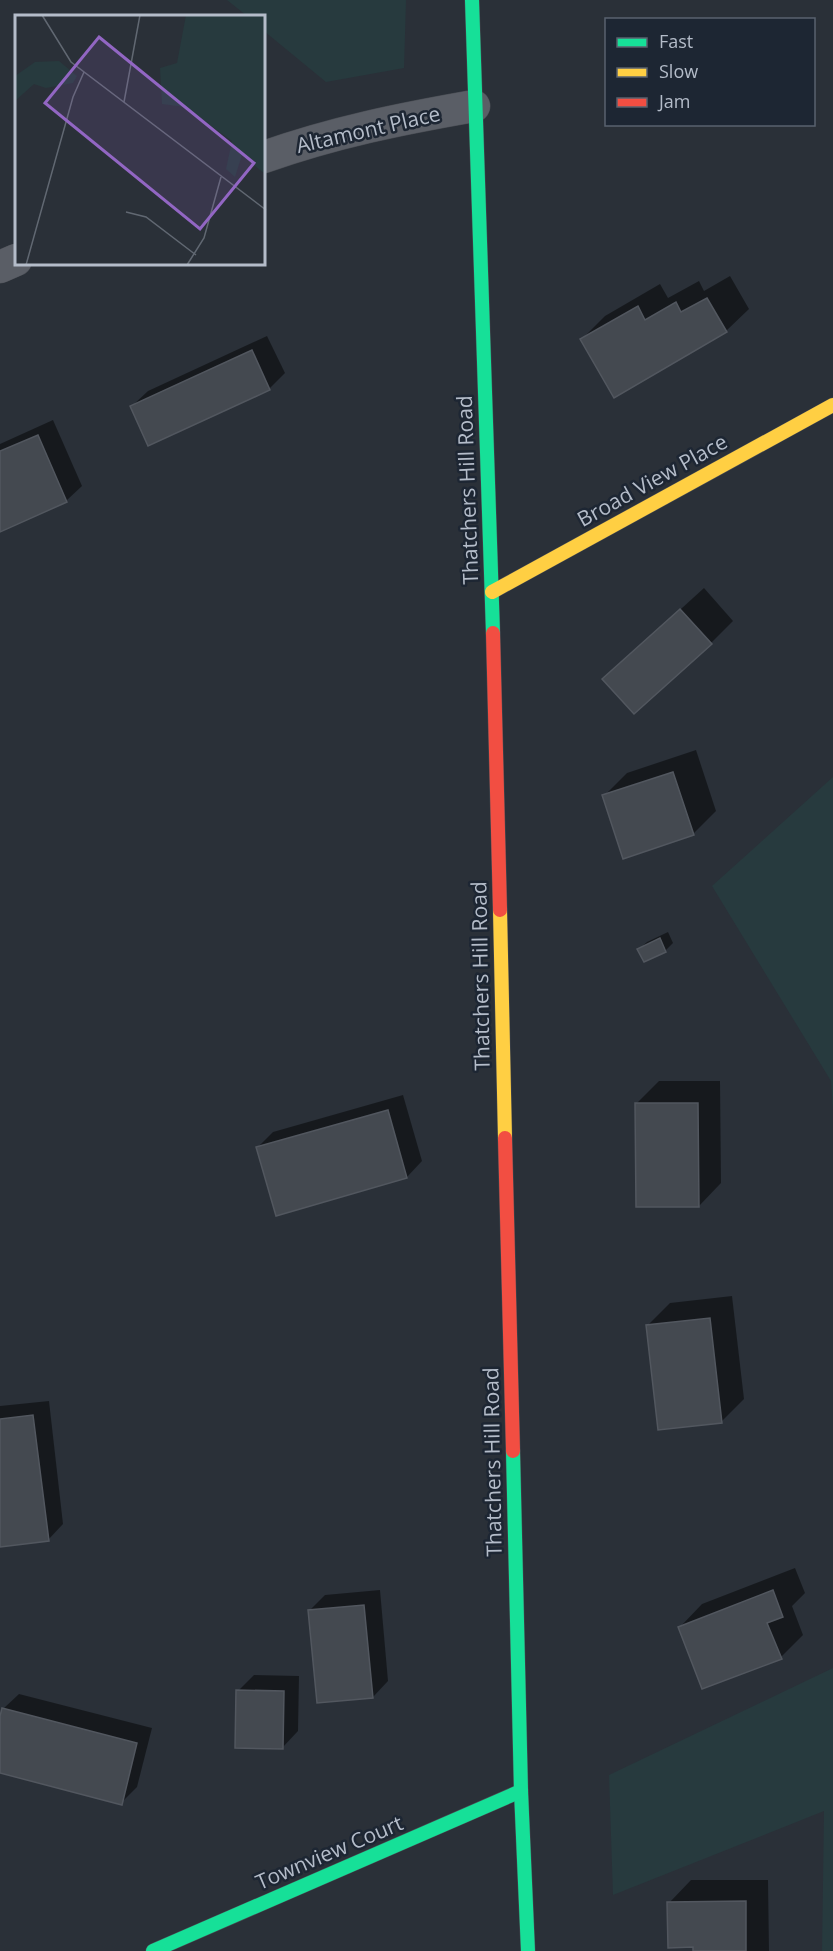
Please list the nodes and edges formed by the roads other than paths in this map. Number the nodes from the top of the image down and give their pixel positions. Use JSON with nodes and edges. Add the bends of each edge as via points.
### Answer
{"nodes":[{"id":1,"x":472,"y":0,"type":"edge"},
{"id":2,"x":474,"y":106,"type":"junction"},
{"id":3,"x":266,"y":156,"type":"edge"},
{"id":4,"x":15,"y":260,"type":"edge"},
{"id":5,"x":0,"y":267,"type":"edge"},
{"id":6,"x":833,"y":405,"type":"edge"},
{"id":7,"x":492,"y":592,"type":"junction"},
{"id":8,"x":521,"y":1791,"type":"junction"},
{"id":9,"x":153,"y":1951,"type":"edge"},
{"id":10,"x":528,"y":1951,"type":"edge"}],
"edges":[{"from":1,"to":2,"type":"street","name":"Thatchers Hill Road"},
{"from":2,"to":3,"type":"street","name":"Altamont Place","via":[[382,122]]},
{"from":2,"to":7,"type":"street","name":"Thatchers Hill Road"},
{"from":4,"to":5,"type":"street"},
{"from":6,"to":7,"type":"street","name":"Broad View Place"},
{"from":7,"to":8,"type":"street","name":"Thatchers Hill Road"},
{"from":8,"to":9,"type":"street","name":"Townview Court"},
{"from":8,"to":10,"type":"street","name":"Thatchers Hill Road"}]}
